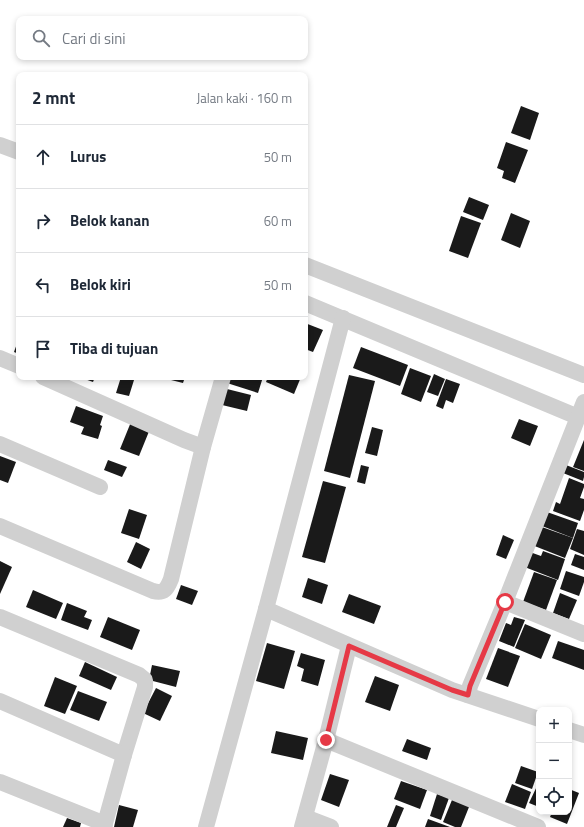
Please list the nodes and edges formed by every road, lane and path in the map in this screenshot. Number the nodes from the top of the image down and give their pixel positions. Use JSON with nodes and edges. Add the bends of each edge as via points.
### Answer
{"nodes":[{"id":1,"x":0,"y":145,"type":"edge"},
{"id":2,"x":16,"y":151,"type":"edge"},
{"id":3,"x":308,"y":266,"type":"edge"},
{"id":4,"x":308,"y":304,"type":"edge"},
{"id":5,"x":343,"y":318,"type":"junction"},
{"id":6,"x":0,"y":358,"type":"edge"},
{"id":7,"x":16,"y":365,"type":"edge"},
{"id":8,"x":584,"y":375,"type":"edge"},
{"id":9,"x":50,"y":380,"type":"edge"},
{"id":10,"x":222,"y":380,"type":"edge"},
{"id":11,"x":584,"y":402,"type":"edge"},
{"id":12,"x":578,"y":417,"type":"junction"},
{"id":13,"x":0,"y":444,"type":"edge"},
{"id":14,"x":203,"y":447,"type":"junction"},
{"id":15,"x":100,"y":486,"type":"dead end"},
{"id":16,"x":0,"y":526,"type":"edge"},
{"id":17,"x":505,"y":602,"type":"junction"},
{"id":18,"x":266,"y":609,"type":"junction"},
{"id":19,"x":0,"y":617,"type":"edge"},
{"id":20,"x":584,"y":634,"type":"edge"},
{"id":21,"x":349,"y":646,"type":"junction"},
{"id":22,"x":468,"y":695,"type":"junction"},
{"id":23,"x":0,"y":701,"type":"edge"},
{"id":24,"x":536,"y":718,"type":"edge"},
{"id":25,"x":572,"y":731,"type":"edge"},
{"id":26,"x":584,"y":735,"type":"edge"},
{"id":27,"x":326,"y":740,"type":"junction"},
{"id":28,"x":124,"y":755,"type":"junction"},
{"id":29,"x":0,"y":782,"type":"edge"},
{"id":30,"x":304,"y":822,"type":"edge"},
{"id":31,"x":105,"y":826,"type":"edge"},
{"id":32,"x":206,"y":827,"type":"edge"},
{"id":33,"x":331,"y":827,"type":"edge"},
{"id":34,"x":538,"y":827,"type":"edge"}],
"edges":[{"from":1,"to":2,"type":"street"},
{"from":3,"to":8,"type":"street"},
{"from":4,"to":5,"type":"street"},
{"from":5,"to":12,"type":"street"},
{"from":5,"to":18,"type":"street"},
{"from":6,"to":7,"type":"street"},
{"from":9,"to":14,"type":"street"},
{"from":10,"to":14,"type":"street"},
{"from":11,"to":12,"type":"street"},
{"from":12,"to":17,"type":"street"},
{"from":13,"to":15,"type":"street"},
{"from":14,"to":16,"type":"street","via":[[171,579],[164,591],[159,593]]},
{"from":17,"to":20,"type":"street"},
{"from":17,"to":22,"type":"street"},
{"from":18,"to":21,"type":"street"},
{"from":18,"to":32,"type":"street"},
{"from":19,"to":28,"type":"street","via":[[139,675],[144,680],[145,688]]},
{"from":21,"to":22,"type":"street"},
{"from":21,"to":27,"type":"street"},
{"from":22,"to":24,"type":"street"},
{"from":23,"to":28,"type":"street"},
{"from":25,"to":26,"type":"street"},
{"from":27,"to":30,"type":"street"},
{"from":27,"to":34,"type":"street"},
{"from":28,"to":31,"type":"street"},
{"from":29,"to":31,"type":"street"},
{"from":30,"to":33,"type":"street"}]}
